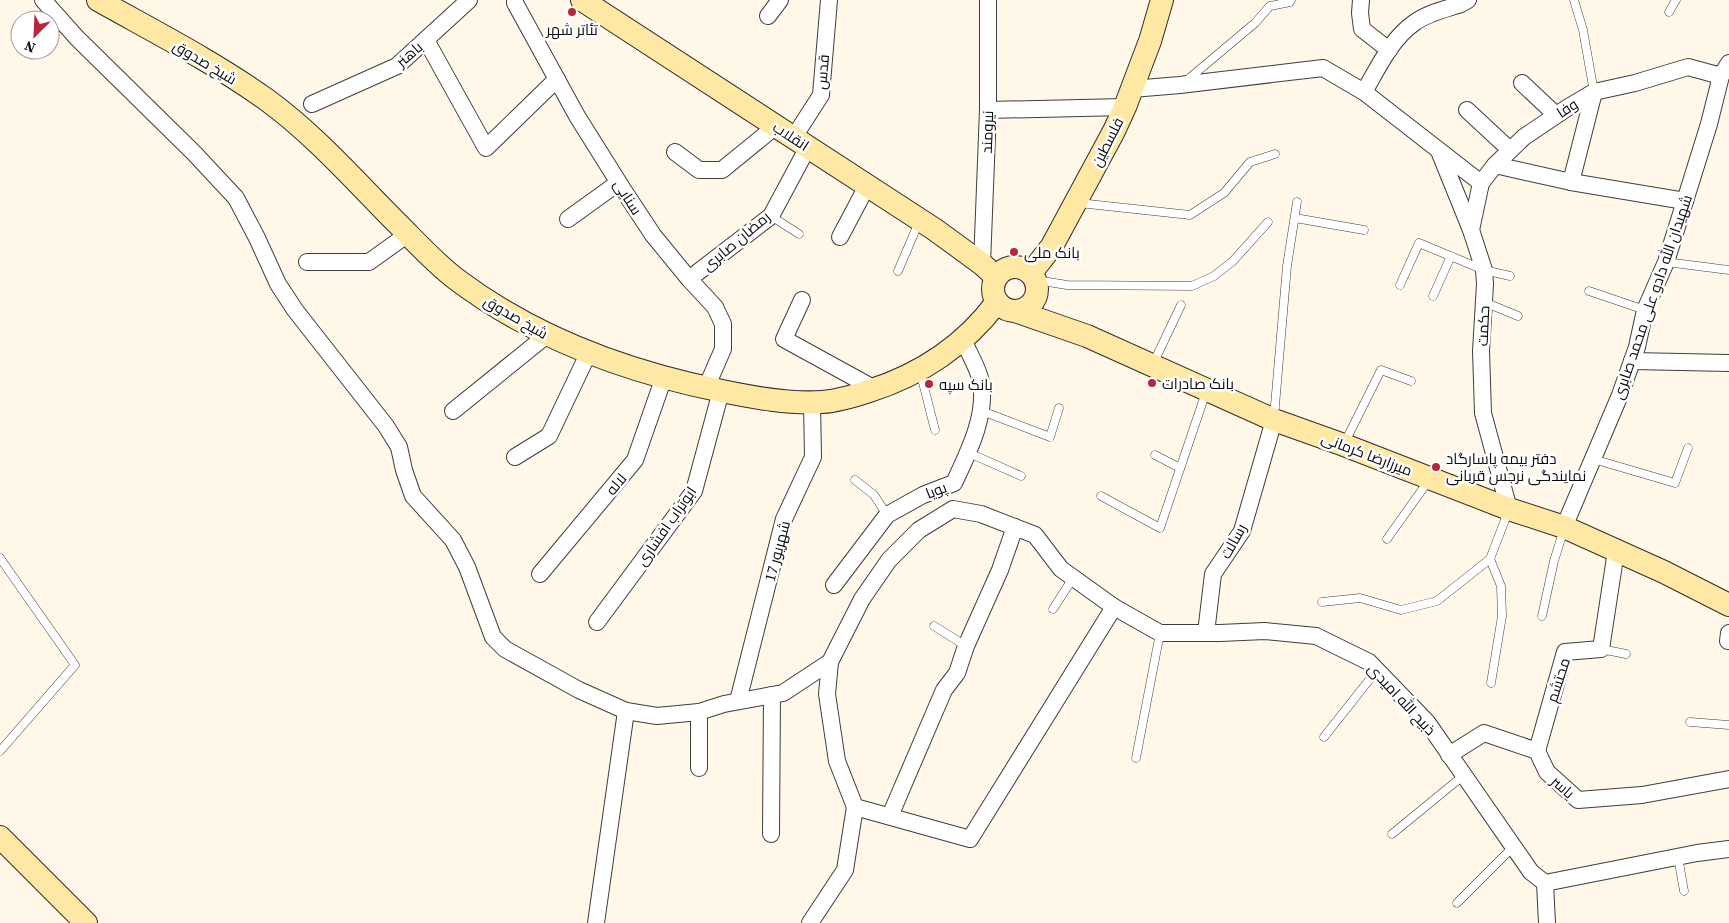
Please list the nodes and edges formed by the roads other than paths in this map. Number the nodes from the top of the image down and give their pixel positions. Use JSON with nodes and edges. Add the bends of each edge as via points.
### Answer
{"nodes":[{"id":1,"x":42,"y":0,"type":"edge"},
{"id":2,"x":98,"y":0,"type":"edge"},
{"id":3,"x":469,"y":0,"type":"edge"},
{"id":4,"x":515,"y":0,"type":"edge"},
{"id":5,"x":780,"y":0,"type":"edge"},
{"id":6,"x":830,"y":0,"type":"edge"},
{"id":7,"x":988,"y":0,"type":"edge"},
{"id":8,"x":1162,"y":0,"type":"edge"},
{"id":9,"x":1291,"y":0,"type":"edge"},
{"id":10,"x":1361,"y":0,"type":"edge"},
{"id":11,"x":1468,"y":0,"type":"edge"},
{"id":12,"x":1574,"y":0,"type":"edge"},
{"id":13,"x":1676,"y":0,"type":"edge"},
{"id":14,"x":592,"y":1,"type":"edge"},
{"id":15,"x":1669,"y":12,"type":"dead end"},
{"id":16,"x":768,"y":16,"type":"dead end"},
{"id":17,"x":426,"y":40,"type":"junction"},
{"id":18,"x":1389,"y":50,"type":"junction"},
{"id":19,"x":1725,"y":70,"type":"edge"},
{"id":20,"x":557,"y":79,"type":"junction"},
{"id":21,"x":1522,"y":83,"type":"dead end"},
{"id":22,"x":1180,"y":85,"type":"junction"},
{"id":23,"x":1364,"y":92,"type":"junction"},
{"id":24,"x":1594,"y":92,"type":"junction"},
{"id":25,"x":1128,"y":98,"type":"junction"},
{"id":26,"x":312,"y":104,"type":"dead end"},
{"id":27,"x":988,"y":110,"type":"junction"},
{"id":28,"x":1466,"y":110,"type":"dead end"},
{"id":29,"x":1556,"y":115,"type":"junction"},
{"id":30,"x":793,"y":137,"type":"junction"},
{"id":31,"x":1438,"y":149,"type":"junction"},
{"id":32,"x":1510,"y":150,"type":"junction"},
{"id":33,"x":675,"y":152,"type":"dead end"},
{"id":34,"x":1275,"y":154,"type":"dead end"},
{"id":35,"x":1494,"y":165,"type":"junction"},
{"id":36,"x":1571,"y":182,"type":"junction"},
{"id":37,"x":618,"y":183,"type":"junction"},
{"id":38,"x":1482,"y":183,"type":"junction"},
{"id":39,"x":867,"y":186,"type":"junction"},
{"id":40,"x":1685,"y":201,"type":"junction"},
{"id":41,"x":1297,"y":202,"type":"dead end"},
{"id":42,"x":1075,"y":203,"type":"junction"},
{"id":43,"x":770,"y":216,"type":"junction"},
{"id":44,"x":1295,"y":218,"type":"junction"},
{"id":45,"x":568,"y":219,"type":"dead end"},
{"id":46,"x":920,"y":220,"type":"junction"},
{"id":47,"x":1268,"y":222,"type":"dead end"},
{"id":48,"x":1364,"y":230,"type":"dead end"},
{"id":49,"x":1471,"y":230,"type":"junction"},
{"id":50,"x":408,"y":234,"type":"junction"},
{"id":51,"x":800,"y":234,"type":"dead end"},
{"id":52,"x":840,"y":237,"type":"dead end"},
{"id":53,"x":1451,"y":256,"type":"junction"},
{"id":54,"x":307,"y":262,"type":"dead end"},
{"id":55,"x":1666,"y":262,"type":"junction"},
{"id":56,"x":1484,"y":270,"type":"junction"},
{"id":57,"x":1729,"y":270,"type":"edge"},
{"id":58,"x":898,"y":271,"type":"dead end"},
{"id":59,"x":989,"y":271,"type":"junction"},
{"id":60,"x":1510,"y":276,"type":"dead end"},
{"id":61,"x":690,"y":280,"type":"junction"},
{"id":62,"x":1034,"y":283,"type":"junction"},
{"id":63,"x":1400,"y":286,"type":"dead end"},
{"id":64,"x":1589,"y":291,"type":"dead end"},
{"id":65,"x":1432,"y":296,"type":"dead end"},
{"id":66,"x":802,"y":300,"type":"dead end"},
{"id":67,"x":1484,"y":302,"type":"junction"},
{"id":68,"x":1181,"y":305,"type":"dead end"},
{"id":69,"x":1006,"y":307,"type":"junction"},
{"id":70,"x":1644,"y":310,"type":"junction"},
{"id":71,"x":1518,"y":316,"type":"dead end"},
{"id":72,"x":546,"y":335,"type":"junction"},
{"id":73,"x":1087,"y":336,"type":"junction"},
{"id":74,"x":963,"y":339,"type":"junction"},
{"id":75,"x":589,"y":352,"type":"junction"},
{"id":76,"x":1632,"y":361,"type":"junction"},
{"id":77,"x":1729,"y":363,"type":"edge"},
{"id":78,"x":1152,"y":366,"type":"junction"},
{"id":79,"x":920,"y":369,"type":"junction"},
{"id":80,"x":664,"y":377,"type":"junction"},
{"id":81,"x":1411,"y":381,"type":"dead end"},
{"id":82,"x":713,"y":389,"type":"junction"},
{"id":83,"x":876,"y":389,"type":"junction"},
{"id":84,"x":1206,"y":390,"type":"junction"},
{"id":85,"x":812,"y":402,"type":"junction"},
{"id":86,"x":1059,"y":408,"type":"dead end"},
{"id":87,"x":453,"y":410,"type":"dead end"},
{"id":88,"x":982,"y":411,"type":"junction"},
{"id":89,"x":1274,"y":420,"type":"junction"},
{"id":90,"x":935,"y":430,"type":"dead end"},
{"id":91,"x":1344,"y":444,"type":"junction"},
{"id":92,"x":1688,"y":448,"type":"dead end"},
{"id":93,"x":968,"y":452,"type":"junction"},
{"id":94,"x":1155,"y":455,"type":"dead end"},
{"id":95,"x":515,"y":457,"type":"dead end"},
{"id":96,"x":1593,"y":459,"type":"junction"},
{"id":97,"x":1180,"y":468,"type":"junction"},
{"id":98,"x":1021,"y":476,"type":"dead end"},
{"id":99,"x":1430,"y":478,"type":"junction"},
{"id":100,"x":855,"y":480,"type":"dead end"},
{"id":101,"x":1101,"y":496,"type":"dead end"},
{"id":102,"x":1509,"y":509,"type":"junction"},
{"id":103,"x":887,"y":515,"type":"junction"},
{"id":104,"x":1015,"y":527,"type":"junction"},
{"id":105,"x":1564,"y":527,"type":"junction"},
{"id":106,"x":1387,"y":540,"type":"dead end"},
{"id":107,"x":1616,"y":551,"type":"junction"},
{"id":108,"x":0,"y":558,"type":"edge"},
{"id":109,"x":1490,"y":559,"type":"junction"},
{"id":110,"x":540,"y":574,"type":"dead end"},
{"id":111,"x":1072,"y":578,"type":"junction"},
{"id":112,"x":834,"y":585,"type":"dead end"},
{"id":113,"x":1322,"y":602,"type":"dead end"},
{"id":114,"x":1729,"y":605,"type":"edge"},
{"id":115,"x":1114,"y":607,"type":"junction"},
{"id":116,"x":1053,"y":609,"type":"dead end"},
{"id":117,"x":1542,"y":616,"type":"dead end"},
{"id":118,"x":596,"y":622,"type":"dead end"},
{"id":119,"x":934,"y":626,"type":"dead end"},
{"id":120,"x":1160,"y":633,"type":"junction"},
{"id":121,"x":1206,"y":633,"type":"junction"},
{"id":122,"x":966,"y":646,"type":"junction"},
{"id":123,"x":1601,"y":649,"type":"junction"},
{"id":124,"x":1626,"y":654,"type":"dead end"},
{"id":125,"x":830,"y":662,"type":"junction"},
{"id":126,"x":1377,"y":670,"type":"junction"},
{"id":127,"x":1491,"y":683,"type":"dead end"},
{"id":128,"x":772,"y":695,"type":"junction"},
{"id":129,"x":738,"y":701,"type":"junction"},
{"id":130,"x":626,"y":711,"type":"junction"},
{"id":131,"x":699,"y":712,"type":"junction"},
{"id":132,"x":1690,"y":722,"type":"dead end"},
{"id":133,"x":1729,"y":725,"type":"edge"},
{"id":134,"x":1324,"y":737,"type":"dead end"},
{"id":135,"x":0,"y":751,"type":"edge"},
{"id":136,"x":1537,"y":751,"type":"junction"},
{"id":137,"x":1449,"y":755,"type":"junction"},
{"id":138,"x":1136,"y":758,"type":"dead end"},
{"id":139,"x":699,"y":768,"type":"dead end"},
{"id":140,"x":1464,"y":775,"type":"junction"},
{"id":141,"x":1729,"y":779,"type":"edge"},
{"id":142,"x":855,"y":807,"type":"junction"},
{"id":143,"x":890,"y":816,"type":"junction"},
{"id":144,"x":771,"y":834,"type":"dead end"},
{"id":145,"x":1392,"y":834,"type":"dead end"},
{"id":146,"x":0,"y":837,"type":"edge"},
{"id":147,"x":1513,"y":847,"type":"junction"},
{"id":148,"x":1729,"y":850,"type":"edge"},
{"id":149,"x":1678,"y":857,"type":"junction"},
{"id":150,"x":1545,"y":883,"type":"junction"},
{"id":151,"x":1684,"y":891,"type":"dead end"},
{"id":152,"x":1457,"y":903,"type":"dead end"},
{"id":153,"x":86,"y":923,"type":"edge"},
{"id":154,"x":596,"y":923,"type":"edge"},
{"id":155,"x":810,"y":923,"type":"edge"},
{"id":156,"x":1548,"y":923,"type":"edge"}],
"edges":[{"from":1,"to":130,"type":"street","via":[[236,198],[278,284],[295,310],[399,447],[413,496],[453,540],[467,567],[493,638],[506,649],[579,690]]},
{"from":2,"to":50,"type":"main road","name":"شیخ صدوق","via":[[225,72],[268,101],[320,145]]},
{"from":3,"to":17,"type":"street","name":"باهنر"},
{"from":4,"to":20,"type":"street","name":"سنایی"},
{"from":5,"to":16,"type":"street"},
{"from":6,"to":30,"type":"street","name":"قدس","via":[[821,95]]},
{"from":7,"to":27,"type":"street","name":"نیرومند"},
{"from":8,"to":25,"type":"main road","name":"فلسطین"},
{"from":9,"to":22,"type":"lane","via":[[1270,6],[1255,23]]},
{"from":10,"to":18,"type":"street","via":[[1362,29]]},
{"from":11,"to":18,"type":"street","via":[[1415,22]]},
{"from":12,"to":24,"type":"lane"},
{"from":13,"to":15,"type":"lane"},
{"from":14,"to":30,"type":"main road","name":"انقلاب"},
{"from":17,"to":20,"type":"street","via":[[486,148]]},
{"from":17,"to":26,"type":"street","name":"باهنر","via":[[397,66]]},
{"from":18,"to":23,"type":"street"},
{"from":19,"to":24,"type":"street","name":"وفا","via":[[1688,67]]},
{"from":19,"to":40,"type":"street","name":"شهیدان الله دادو علی محمد صابری"},
{"from":20,"to":37,"type":"street","name":"سنایی"},
{"from":21,"to":29,"type":"street"},
{"from":22,"to":23,"type":"street","via":[[1323,68]]},
{"from":22,"to":25,"type":"street"},
{"from":23,"to":31,"type":"street"},
{"from":24,"to":29,"type":"street","name":"وفا"},
{"from":24,"to":36,"type":"street"},
{"from":25,"to":27,"type":"street"},
{"from":25,"to":42,"type":"main road","name":"فلسطین"},
{"from":27,"to":59,"type":"street","name":"نیرومند"},
{"from":28,"to":32,"type":"street"},
{"from":29,"to":32,"type":"street","name":"وفا"},
{"from":30,"to":33,"type":"street","via":[[722,170],[699,170]]},
{"from":30,"to":39,"type":"main road","name":"انقلاب"},
{"from":30,"to":43,"type":"street","name":"رمضان صابری"},
{"from":31,"to":38,"type":"street"},
{"from":31,"to":49,"type":"street","name":"حکمت"},
{"from":32,"to":35,"type":"street","name":"وفا"},
{"from":34,"to":42,"type":"lane","via":[[1250,162],[1224,193],[1190,215]]},
{"from":35,"to":36,"type":"street"},
{"from":35,"to":38,"type":"street","name":"وفا"},
{"from":36,"to":40,"type":"street"},
{"from":37,"to":45,"type":"street"},
{"from":37,"to":61,"type":"street","name":"سنایی","via":[[653,235]]},
{"from":38,"to":49,"type":"street","name":"وفا"},
{"from":39,"to":46,"type":"main road","name":"انقلاب"},
{"from":39,"to":52,"type":"street"},
{"from":40,"to":55,"type":"street","name":"شهیدان الله دادو علی محمد صابری"},
{"from":41,"to":44,"type":"lane"},
{"from":42,"to":62,"type":"main road","name":"فلسطین"},
{"from":43,"to":51,"type":"lane"},
{"from":43,"to":61,"type":"street","name":"رمضان صابری"},
{"from":44,"to":48,"type":"lane"},
{"from":44,"to":89,"type":"lane","via":[[1287,266]]},
{"from":46,"to":58,"type":"lane"},
{"from":46,"to":59,"type":"main road","name":"انقلاب"},
{"from":47,"to":62,"type":"lane","via":[[1233,261],[1214,276],[1192,286]]},
{"from":49,"to":56,"type":"street","name":"حکمت"},
{"from":50,"to":54,"type":"street","via":[[369,262]]},
{"from":50,"to":72,"type":"main road","name":"شیخ صدوق","via":[[454,277],[506,314]]},
{"from":53,"to":56,"type":"lane"},
{"from":53,"to":63,"type":"lane","via":[[1419,243]]},
{"from":53,"to":65,"type":"lane"},
{"from":55,"to":57,"type":"lane"},
{"from":55,"to":70,"type":"street","name":"شهیدان الله دادو علی محمد صابری"},
{"from":56,"to":60,"type":"lane"},
{"from":56,"to":67,"type":"street","name":"حکمت"},
{"from":59,"to":62,"type":"main road","via":[[1019,267]]},
{"from":59,"to":69,"type":"main road","via":[[993,290]]},
{"from":61,"to":82,"type":"street","name":"سنایی","via":[[715,307],[723,324],[723,349]]},
{"from":62,"to":69,"type":"main road","name":"فلسطین","via":[[1034,302],[1029,307]]},
{"from":62,"to":73,"type":"main road"},
{"from":64,"to":70,"type":"lane"},
{"from":66,"to":83,"type":"street","via":[[784,339]]},
{"from":67,"to":71,"type":"lane"},
{"from":67,"to":102,"type":"street","name":"حکمت","via":[[1481,351],[1483,413]]},
{"from":68,"to":78,"type":"lane"},
{"from":69,"to":73,"type":"main road"},
{"from":69,"to":74,"type":"main road","name":"شیخ صدوق","via":[[988,315]]},
{"from":70,"to":76,"type":"street","name":"شهیدان الله دادو علی محمد صابری"},
{"from":72,"to":75,"type":"main road","name":"شیخ صدوق"},
{"from":72,"to":87,"type":"street"},
{"from":73,"to":78,"type":"main road","name":"میرزارضا کرمانی"},
{"from":74,"to":79,"type":"main road","name":"شیخ صدوق"},
{"from":74,"to":88,"type":"street","name":"پویا","via":[[981,382]]},
{"from":75,"to":80,"type":"main road","name":"شیخ صدوق"},
{"from":75,"to":95,"type":"street","via":[[549,436]]},
{"from":76,"to":77,"type":"street"},
{"from":76,"to":96,"type":"street","name":"شهیدان الله دادو علی محمد صابری"},
{"from":78,"to":84,"type":"main road","name":"میرزارضا کرمانی"},
{"from":79,"to":83,"type":"main road","name":"شیخ صدوق"},
{"from":79,"to":90,"type":"lane"},
{"from":80,"to":82,"type":"main road","name":"شیخ صدوق"},
{"from":80,"to":110,"type":"street","name":"لاله","via":[[635,460]]},
{"from":81,"to":91,"type":"lane","via":[[1381,370]]},
{"from":82,"to":85,"type":"main road","name":"شیخ صدوق","via":[[757,398]]},
{"from":82,"to":118,"type":"street","name":"ابوتراب افشاری","via":[[694,491]]},
{"from":83,"to":85,"type":"main road","name":"شیخ صدوق","via":[[825,402]]},
{"from":84,"to":89,"type":"main road","name":"میرزارضا کرمانی"},
{"from":84,"to":97,"type":"lane"},
{"from":85,"to":129,"type":"street","name":"17 شهریور","via":[[813,457],[784,519]]},
{"from":86,"to":88,"type":"lane","via":[[1050,437]]},
{"from":88,"to":93,"type":"street","name":"پویا"},
{"from":89,"to":91,"type":"main road","name":"میرزارضا کرمانی"},
{"from":89,"to":121,"type":"street","name":"رسالت","via":[[1242,531],[1213,574]]},
{"from":91,"to":99,"type":"main road","name":"میرزارضا کرمانی"},
{"from":92,"to":96,"type":"lane","via":[[1675,483]]},
{"from":93,"to":98,"type":"lane"},
{"from":93,"to":103,"type":"street","name":"پویا","via":[[954,483],[923,495]]},
{"from":94,"to":97,"type":"lane"},
{"from":96,"to":105,"type":"street","name":"شهیدان الله دادو علی محمد صابری"},
{"from":97,"to":101,"type":"lane","via":[[1160,528]]},
{"from":99,"to":102,"type":"main road","name":"میرزارضا کرمانی"},
{"from":99,"to":106,"type":"lane"},
{"from":100,"to":103,"type":"lane","via":[[874,495]]},
{"from":102,"to":105,"type":"main road","name":"میرزارضا کرمانی"},
{"from":102,"to":109,"type":"lane"},
{"from":103,"to":112,"type":"street","name":"پویا"},
{"from":104,"to":111,"type":"street","name":"ذبیح الله امیدی","via":[[1035,535],[1061,570]]},
{"from":104,"to":122,"type":"street","via":[[1000,570]]},
{"from":104,"to":125,"type":"street","name":"ذبیح الله امیدی","via":[[982,514],[953,509],[919,530],[889,560],[862,599]]},
{"from":105,"to":107,"type":"main road","name":"میرزارضا کرمانی"},
{"from":105,"to":117,"type":"lane"},
{"from":107,"to":114,"type":"main road","name":"میرزارضا کرمانی"},
{"from":107,"to":123,"type":"street"},
{"from":108,"to":135,"type":"lane","via":[[75,665]]},
{"from":109,"to":113,"type":"lane","via":[[1437,600],[1401,610],[1360,598]]},
{"from":109,"to":127,"type":"lane","via":[[1501,586],[1502,616]]},
{"from":111,"to":115,"type":"street","name":"ذبیح الله امیدی"},
{"from":111,"to":116,"type":"lane"},
{"from":115,"to":120,"type":"street","name":"ذبیح الله امیدی"},
{"from":115,"to":143,"type":"street","via":[[970,839]]},
{"from":119,"to":122,"type":"lane"},
{"from":120,"to":121,"type":"street","name":"ذبیح الله امیدی"},
{"from":120,"to":138,"type":"lane"},
{"from":121,"to":126,"type":"street","name":"ذبیح الله امیدی","via":[[1265,631],[1316,636],[1369,662]]},
{"from":122,"to":143,"type":"street","via":[[958,673],[944,690]]},
{"from":123,"to":124,"type":"lane"},
{"from":123,"to":136,"type":"street","name":"محتشم","via":[[1565,652]]},
{"from":125,"to":128,"type":"street","via":[[783,693]]},
{"from":125,"to":142,"type":"street","via":[[827,694],[837,761]]},
{"from":126,"to":134,"type":"lane"},
{"from":126,"to":137,"type":"street","name":"ذبیح الله امیدی","via":[[1427,722]]},
{"from":128,"to":129,"type":"street"},
{"from":128,"to":144,"type":"street"},
{"from":129,"to":131,"type":"street"},
{"from":130,"to":131,"type":"street","via":[[657,716]]},
{"from":130,"to":154,"type":"street"},
{"from":131,"to":139,"type":"street"},
{"from":132,"to":133,"type":"lane"},
{"from":136,"to":137,"type":"street","via":[[1484,733]]},
{"from":136,"to":141,"type":"street","name":"یاسر","via":[[1547,772],[1578,800],[1642,795]]},
{"from":137,"to":140,"type":"street","name":"ذبیح الله امیدی"},
{"from":140,"to":145,"type":"lane"},
{"from":140,"to":147,"type":"street","name":"ذبیح الله امیدی"},
{"from":142,"to":143,"type":"street"},
{"from":142,"to":155,"type":"street","via":[[845,870]]},
{"from":146,"to":153,"type":"main road"},
{"from":147,"to":150,"type":"street","name":"ذبیح الله امیدی","via":[[1531,872]]},
{"from":147,"to":152,"type":"lane"},
{"from":148,"to":149,"type":"street"},
{"from":149,"to":150,"type":"street"},
{"from":149,"to":151,"type":"lane"},
{"from":150,"to":156,"type":"street"}]}
